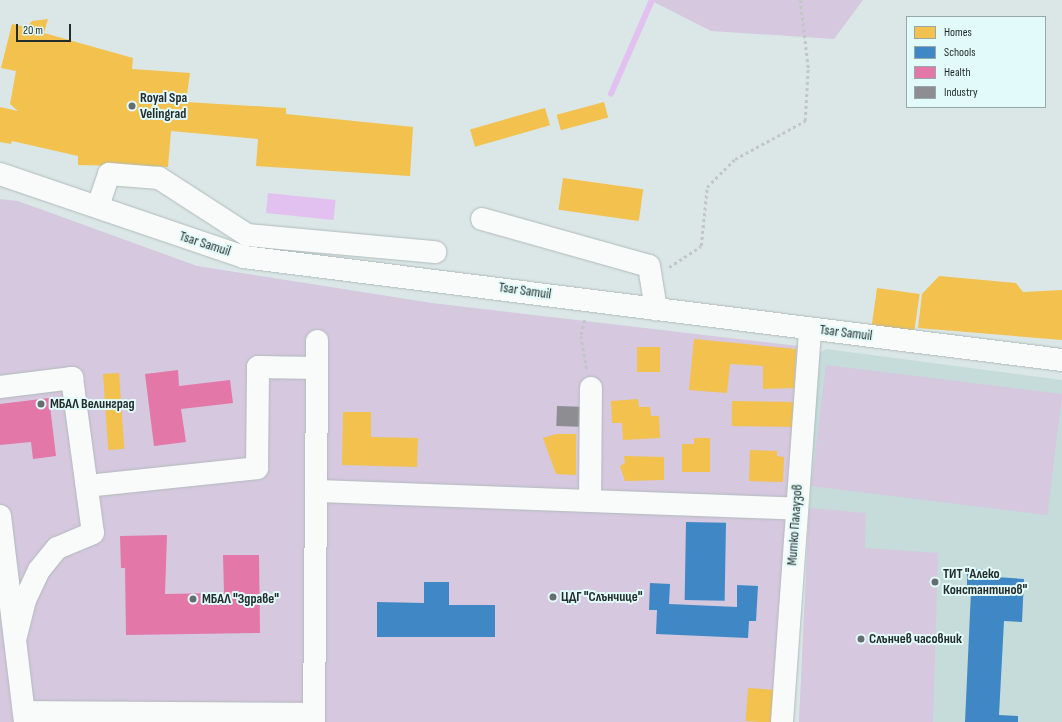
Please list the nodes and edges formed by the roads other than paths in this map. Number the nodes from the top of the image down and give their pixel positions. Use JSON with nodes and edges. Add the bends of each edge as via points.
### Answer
{"nodes":[{"id":1,"x":0,"y":174,"type":"edge"},
{"id":2,"x":98,"y":206,"type":"junction"},
{"id":3,"x":482,"y":219,"type":"dead end"},
{"id":4,"x":275,"y":238,"type":"junction"},
{"id":5,"x":435,"y":252,"type":"dead end"},
{"id":6,"x":274,"y":260,"type":"junction"},
{"id":7,"x":656,"y":309,"type":"junction"},
{"id":8,"x":810,"y":329,"type":"junction"},
{"id":9,"x":317,"y":342,"type":"dead end"},
{"id":10,"x":1062,"y":360,"type":"edge"},
{"id":11,"x":317,"y":368,"type":"junction"},
{"id":12,"x":0,"y":387,"type":"edge"},
{"id":13,"x":591,"y":388,"type":"road end"},
{"id":14,"x":87,"y":486,"type":"junction"},
{"id":15,"x":316,"y":491,"type":"junction"},
{"id":16,"x":590,"y":500,"type":"junction"},
{"id":17,"x":796,"y":510,"type":"junction"},
{"id":18,"x":0,"y":516,"type":"edge"},
{"id":19,"x":16,"y":637,"type":"junction"},
{"id":20,"x":24,"y":717,"type":"edge"},
{"id":21,"x":314,"y":718,"type":"edge"},
{"id":22,"x":782,"y":722,"type":"edge"}],
"edges":[{"from":1,"to":2,"type":"street","name":"Tsar Samuil"},
{"from":2,"to":4,"type":"street","via":[[109,174],[159,178],[247,235]]},
{"from":2,"to":6,"type":"street","name":"Tsar Samuil","via":[[244,257]]},
{"from":3,"to":7,"type":"street","via":[[649,266]]},
{"from":4,"to":5,"type":"street"},
{"from":4,"to":6,"type":"street"},
{"from":6,"to":7,"type":"street","name":"Tsar Samuil"},
{"from":7,"to":8,"type":"street","name":"Tsar Samuil"},
{"from":8,"to":10,"type":"street","name":"Tsar Samuil"},
{"from":8,"to":17,"type":"street","name":"Митко Палаузов"},
{"from":9,"to":11,"type":"street"},
{"from":11,"to":14,"type":"street","via":[[258,366],[257,468]]},
{"from":11,"to":15,"type":"street"},
{"from":12,"to":14,"type":"street","via":[[72,378]]},
{"from":13,"to":16,"type":"street"},
{"from":14,"to":19,"type":"street","via":[[93,533],[57,548],[39,570],[25,600]]},
{"from":15,"to":16,"type":"street"},
{"from":15,"to":21,"type":"street"},
{"from":16,"to":17,"type":"street"},
{"from":17,"to":22,"type":"street","name":"Митко Палаузов"},
{"from":18,"to":19,"type":"street"},
{"from":19,"to":20,"type":"street"},
{"from":20,"to":21,"type":"street"}]}
